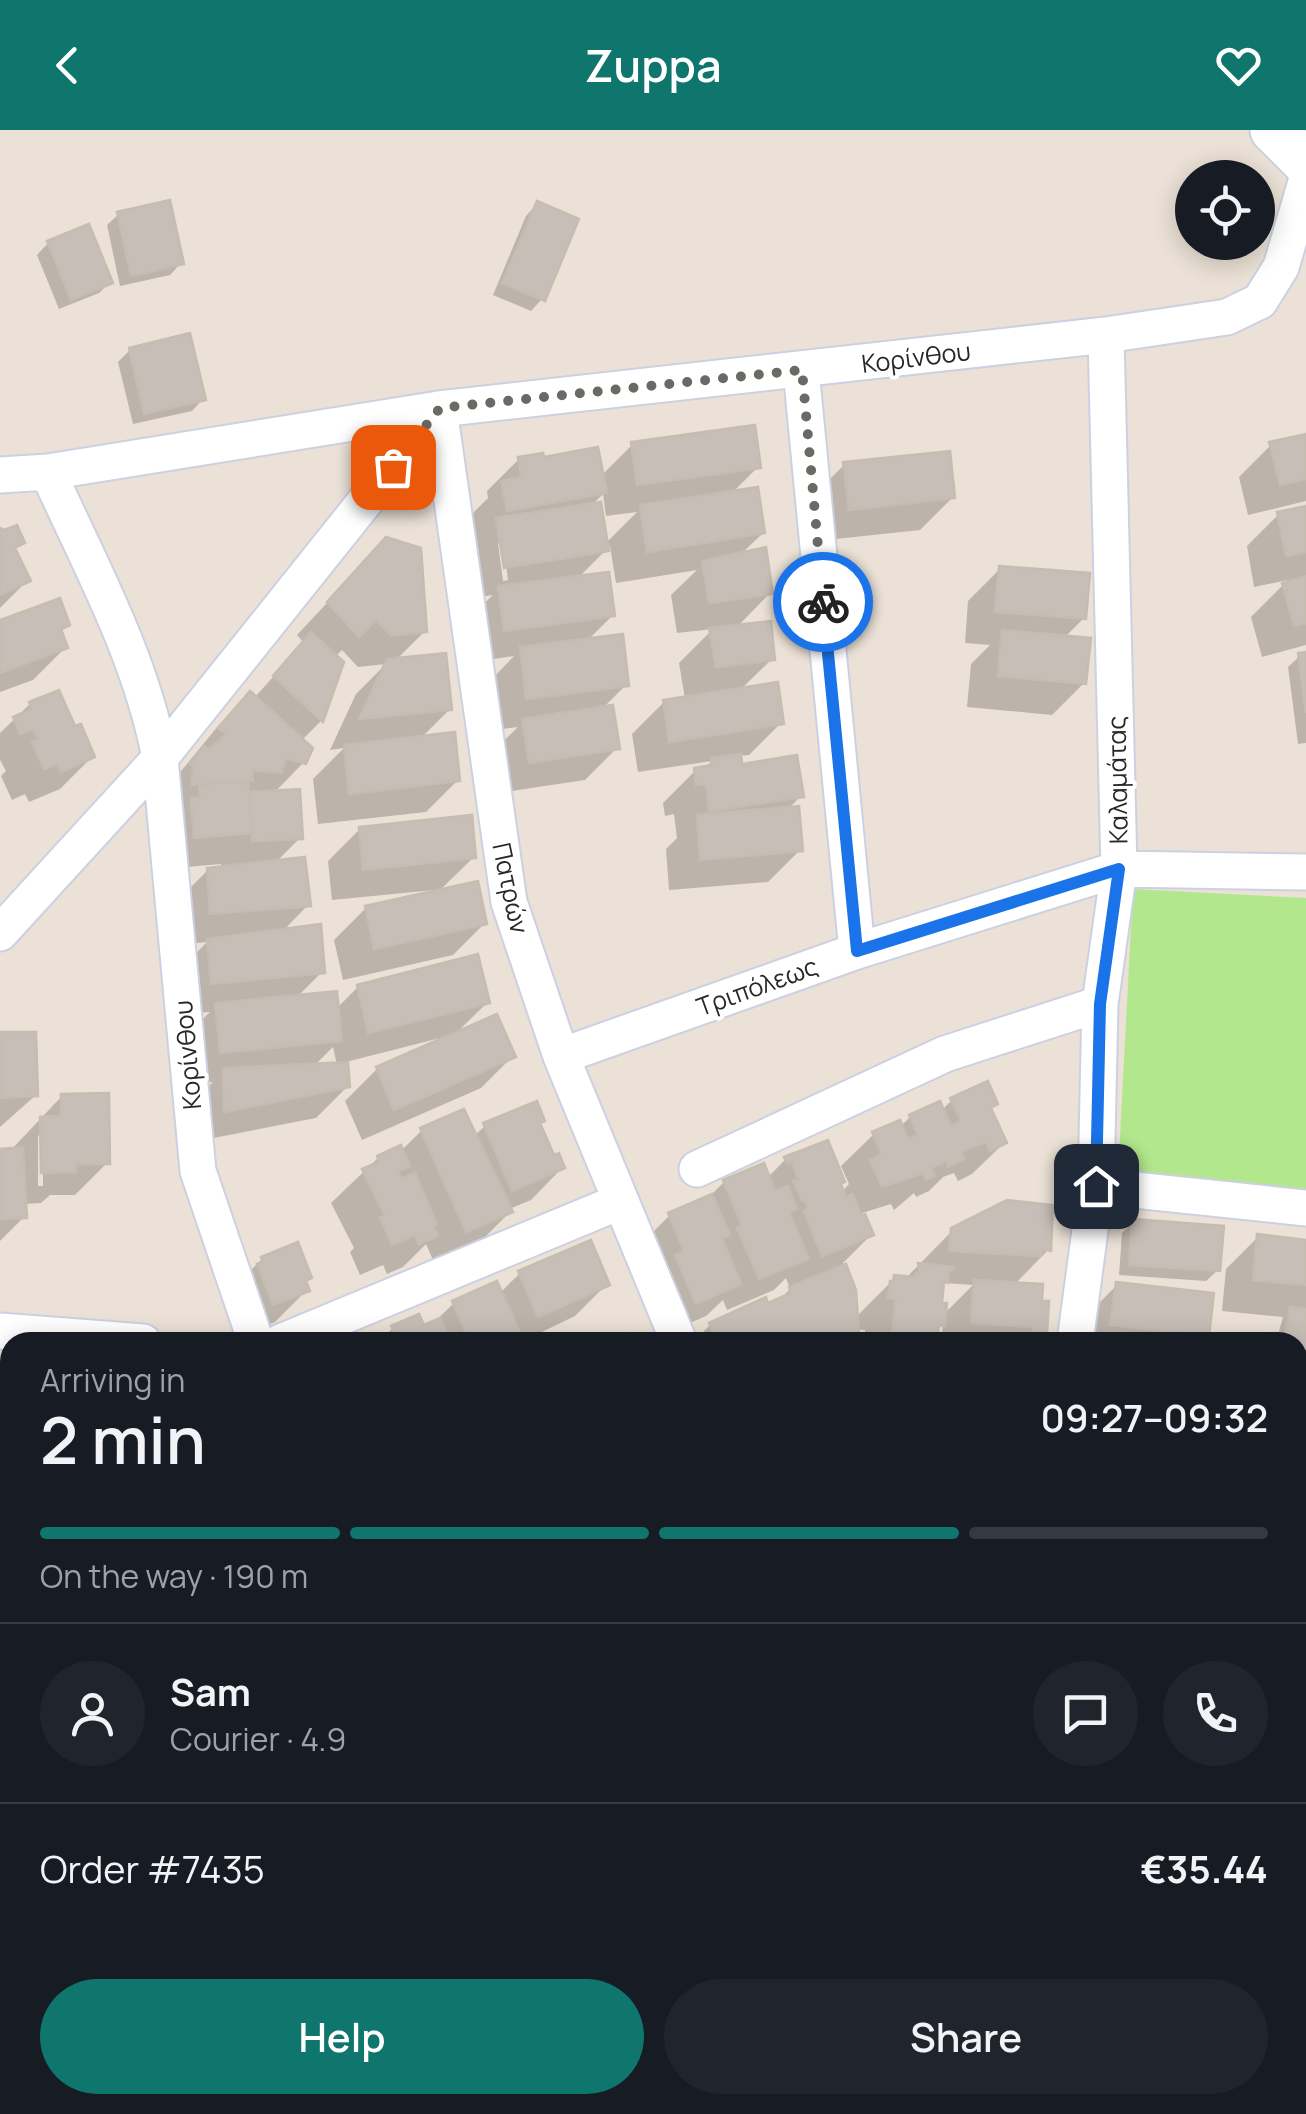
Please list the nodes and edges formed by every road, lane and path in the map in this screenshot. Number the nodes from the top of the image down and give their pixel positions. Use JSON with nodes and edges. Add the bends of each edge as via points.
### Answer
{"nodes":[{"id":1,"x":1273,"y":130,"type":"edge"},
{"id":2,"x":1306,"y":163,"type":"edge"},
{"id":3,"x":1306,"y":182,"type":"edge"},
{"id":4,"x":1106,"y":335,"type":"junction"},
{"id":5,"x":802,"y":370,"type":"junction"},
{"id":6,"x":440,"y":408,"type":"junction"},
{"id":7,"x":48,"y":472,"type":"junction"},
{"id":8,"x":0,"y":475,"type":"edge"},
{"id":9,"x":160,"y":758,"type":"junction"},
{"id":10,"x":1119,"y":869,"type":"junction"},
{"id":11,"x":1306,"y":872,"type":"edge"},
{"id":12,"x":0,"y":933,"type":"edge"},
{"id":13,"x":857,"y":951,"type":"junction"},
{"id":14,"x":1100,"y":1004,"type":"junction"},
{"id":15,"x":561,"y":1056,"type":"junction"},
{"id":16,"x":696,"y":1169,"type":"dead end"},
{"id":17,"x":1096,"y":1186,"type":"junction"},
{"id":18,"x":619,"y":1202,"type":"junction"},
{"id":19,"x":1306,"y":1208,"type":"edge"},
{"id":20,"x":253,"y":1332,"type":"edge"},
{"id":21,"x":306,"y":1332,"type":"edge"},
{"id":22,"x":675,"y":1332,"type":"edge"},
{"id":23,"x":1076,"y":1332,"type":"edge"}],
"edges":[{"from":1,"to":2,"type":"street"},
{"from":3,"to":4,"type":"street","name":"Κορίνθου","via":[[1281,267],[1260,301],[1226,316]]},
{"from":4,"to":5,"type":"street","name":"Κορίνθου"},
{"from":4,"to":10,"type":"street","name":"Καλαμάτας"},
{"from":5,"to":6,"type":"street","name":"Κορίνθου"},
{"from":5,"to":13,"type":"street"},
{"from":6,"to":7,"type":"street","name":"Κορίνθου"},
{"from":6,"to":9,"type":"street"},
{"from":6,"to":15,"type":"street","name":"Πατρών","via":[[509,902]]},
{"from":7,"to":8,"type":"street","name":"Κορίνθου"},
{"from":7,"to":9,"type":"street","name":"Κορίνθου","via":[[131,656]]},
{"from":9,"to":12,"type":"street"},
{"from":9,"to":20,"type":"street","name":"Κορίνθου","via":[[198,1170]]},
{"from":10,"to":11,"type":"street","name":"Τριπόλεως"},
{"from":10,"to":13,"type":"street","name":"Τριπόλεως"},
{"from":10,"to":14,"type":"street","name":"Καλαμάτας"},
{"from":13,"to":15,"type":"street","name":"Τριπόλεως"},
{"from":14,"to":16,"type":"street","via":[[945,1054]]},
{"from":14,"to":17,"type":"street","name":"Καλαμάτας"},
{"from":15,"to":18,"type":"street","name":"Πατρών"},
{"from":17,"to":19,"type":"street"},
{"from":17,"to":23,"type":"street","name":"Καλαμάτας"},
{"from":18,"to":21,"type":"street"},
{"from":18,"to":22,"type":"street","name":"Πατρών"}]}
